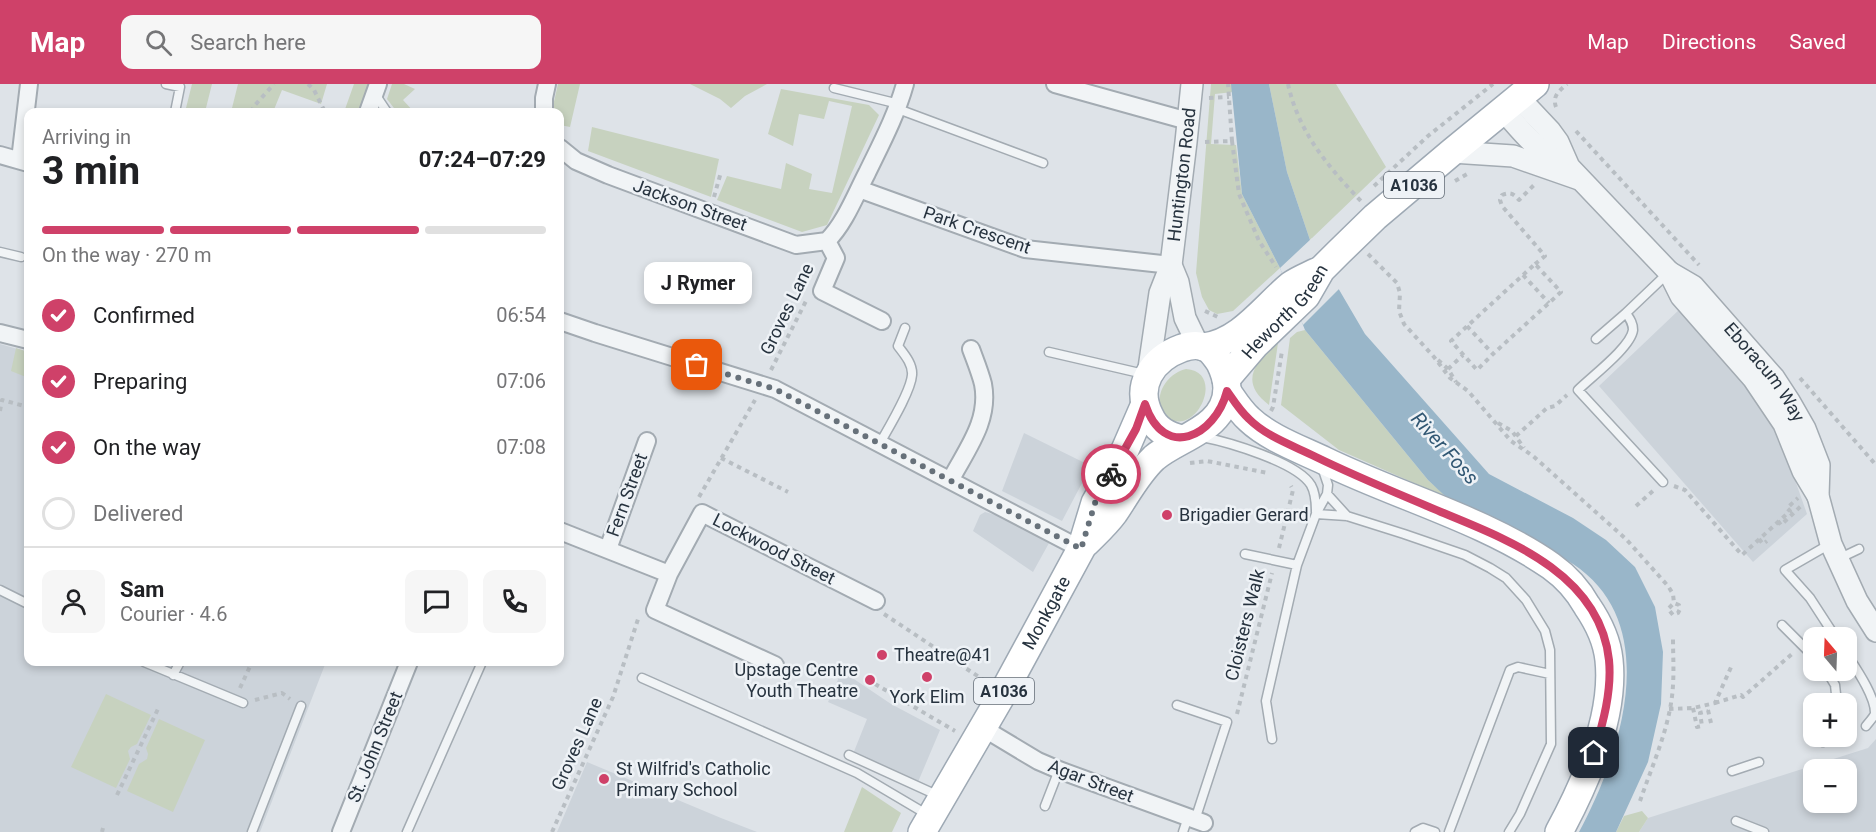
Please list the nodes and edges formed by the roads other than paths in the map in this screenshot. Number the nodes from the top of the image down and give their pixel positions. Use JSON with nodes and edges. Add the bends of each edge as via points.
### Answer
{"nodes":[{"id":1,"x":29,"y":84,"type":"edge"},
{"id":2,"x":166,"y":84,"type":"edge"},
{"id":3,"x":547,"y":84,"type":"edge"},
{"id":4,"x":905,"y":84,"type":"edge"},
{"id":5,"x":1055,"y":84,"type":"edge"},
{"id":6,"x":1192,"y":84,"type":"edge"},
{"id":7,"x":834,"y":88,"type":"dead end"},
{"id":8,"x":376,"y":89,"type":"edge"},
{"id":9,"x":1522,"y":93,"type":"edge"},
{"id":10,"x":898,"y":107,"type":"junction"},
{"id":11,"x":27,"y":108,"type":"edge"},
{"id":12,"x":176,"y":108,"type":"edge"},
{"id":13,"x":369,"y":108,"type":"edge"},
{"id":14,"x":385,"y":108,"type":"edge"},
{"id":15,"x":544,"y":108,"type":"edge"},
{"id":16,"x":1188,"y":122,"type":"junction"},
{"id":17,"x":564,"y":151,"type":"edge"},
{"id":18,"x":1452,"y":152,"type":"junction"},
{"id":19,"x":0,"y":155,"type":"edge"},
{"id":20,"x":24,"y":162,"type":"edge"},
{"id":21,"x":1043,"y":163,"type":"dead end"},
{"id":22,"x":1567,"y":172,"type":"junction"},
{"id":23,"x":859,"y":189,"type":"junction"},
{"id":24,"x":827,"y":241,"type":"junction"},
{"id":25,"x":0,"y":252,"type":"edge"},
{"id":26,"x":21,"y":257,"type":"dead end"},
{"id":27,"x":1170,"y":265,"type":"junction"},
{"id":28,"x":1668,"y":272,"type":"junction"},
{"id":29,"x":1287,"y":287,"type":"junction"},
{"id":30,"x":1626,"y":313,"type":"junction"},
{"id":31,"x":882,"y":321,"type":"dead end"},
{"id":32,"x":564,"y":322,"type":"edge"},
{"id":33,"x":905,"y":328,"type":"dead end"},
{"id":34,"x":0,"y":333,"type":"edge"},
{"id":35,"x":24,"y":339,"type":"edge"},
{"id":36,"x":1596,"y":339,"type":"dead end"},
{"id":37,"x":1201,"y":346,"type":"junction"},
{"id":38,"x":971,"y":349,"type":"dead end"},
{"id":39,"x":1049,"y":352,"type":"dead end"},
{"id":40,"x":1148,"y":375,"type":"junction"},
{"id":41,"x":1227,"y":385,"type":"junction"},
{"id":42,"x":1145,"y":404,"type":"junction"},
{"id":43,"x":647,"y":441,"type":"dead end"},
{"id":44,"x":880,"y":443,"type":"junction"},
{"id":45,"x":1187,"y":446,"type":"junction"},
{"id":46,"x":1314,"y":455,"type":"junction"},
{"id":47,"x":951,"y":479,"type":"junction"},
{"id":48,"x":1663,"y":482,"type":"road end"},
{"id":49,"x":1327,"y":494,"type":"junction"},
{"id":50,"x":1316,"y":514,"type":"junction"},
{"id":51,"x":1347,"y":516,"type":"junction"},
{"id":52,"x":564,"y":532,"type":"edge"},
{"id":53,"x":608,"y":549,"type":"junction"},
{"id":54,"x":1081,"y":549,"type":"junction"},
{"id":55,"x":1859,"y":549,"type":"dead end"},
{"id":56,"x":1835,"y":552,"type":"junction"},
{"id":57,"x":1245,"y":554,"type":"dead end"},
{"id":58,"x":1297,"y":565,"type":"junction"},
{"id":59,"x":669,"y":574,"type":"junction"},
{"id":60,"x":0,"y":590,"type":"edge"},
{"id":61,"x":876,"y":601,"type":"road end"},
{"id":62,"x":24,"y":602,"type":"edge"},
{"id":63,"x":1782,"y":625,"type":"dead end"},
{"id":64,"x":1829,"y":627,"type":"edge"},
{"id":65,"x":1876,"y":631,"type":"edge"},
{"id":66,"x":1803,"y":646,"type":"edge"},
{"id":67,"x":775,"y":665,"type":"dead end"},
{"id":68,"x":153,"y":666,"type":"edge"},
{"id":69,"x":178,"y":666,"type":"edge"},
{"id":70,"x":408,"y":666,"type":"edge"},
{"id":71,"x":480,"y":666,"type":"edge"},
{"id":72,"x":1857,"y":670,"type":"edge"},
{"id":73,"x":1550,"y":674,"type":"junction"},
{"id":74,"x":173,"y":675,"type":"junction"},
{"id":75,"x":642,"y":678,"type":"dead end"},
{"id":76,"x":239,"y":702,"type":"road end"},
{"id":77,"x":1177,"y":705,"type":"dead end"},
{"id":78,"x":301,"y":706,"type":"road end"},
{"id":79,"x":1866,"y":726,"type":"dead end"},
{"id":80,"x":978,"y":735,"type":"junction"},
{"id":81,"x":1272,"y":739,"type":"dead end"},
{"id":82,"x":849,"y":755,"type":"dead end"},
{"id":83,"x":1759,"y":762,"type":"dead end"},
{"id":84,"x":1059,"y":770,"type":"junction"},
{"id":85,"x":1732,"y":771,"type":"dead end"},
{"id":86,"x":1045,"y":806,"type":"dead end"},
{"id":87,"x":931,"y":815,"type":"edge"},
{"id":88,"x":1736,"y":821,"type":"dead end"},
{"id":89,"x":1192,"y":823,"type":"edge"},
{"id":90,"x":252,"y":832,"type":"edge"},
{"id":91,"x":341,"y":832,"type":"edge"},
{"id":92,"x":407,"y":832,"type":"edge"},
{"id":93,"x":1415,"y":832,"type":"edge"},
{"id":94,"x":1435,"y":832,"type":"edge"},
{"id":95,"x":1449,"y":832,"type":"edge"},
{"id":96,"x":1509,"y":832,"type":"edge"},
{"id":97,"x":1559,"y":832,"type":"edge"},
{"id":98,"x":1764,"y":832,"type":"edge"}],
"edges":[{"from":1,"to":11,"type":"street"},
{"from":2,"to":12,"type":"lane","via":[[180,87]]},
{"from":3,"to":15,"type":"street"},
{"from":4,"to":10,"type":"street"},
{"from":5,"to":16,"type":"street"},
{"from":6,"to":16,"type":"street","name":"Huntington Road"},
{"from":7,"to":10,"type":"lane"},
{"from":8,"to":13,"type":"street"},
{"from":8,"to":14,"type":"lane"},
{"from":9,"to":18,"type":"main road","name":"Heworth Green","number":"A1036"},
{"from":9,"to":22,"type":"street","name":"Eboracum Way","via":[[1558,142]]},
{"from":10,"to":21,"type":"lane"},
{"from":10,"to":23,"type":"street"},
{"from":16,"to":27,"type":"street","name":"Huntington Road"},
{"from":17,"to":24,"type":"street","name":"Jackson Street","via":[[576,161],[796,244]]},
{"from":18,"to":22,"type":"street","via":[[1513,156]]},
{"from":18,"to":29,"type":"main road","name":"Heworth Green","number":"A1036","via":[[1330,261],[1306,296]]},
{"from":19,"to":20,"type":"street"},
{"from":22,"to":28,"type":"street","name":"Eboracum Way"},
{"from":23,"to":24,"type":"street"},
{"from":23,"to":27,"type":"street","name":"Park Crescent","via":[[1025,249]]},
{"from":24,"to":31,"type":"street","via":[[836,258],[822,291]]},
{"from":25,"to":26,"type":"lane"},
{"from":27,"to":37,"type":"street","name":"Huntington Road","via":[[1178,282],[1185,318]]},
{"from":27,"to":40,"type":"street","name":"Huntington Road","via":[[1160,293]]},
{"from":28,"to":30,"type":"lane"},
{"from":28,"to":56,"type":"street","name":"Eboracum Way","via":[[1693,286],[1774,378],[1789,401],[1819,465],[1812,494]]},
{"from":29,"to":37,"type":"main road","name":"Heworth Green","number":"A1036","via":[[1237,334]]},
{"from":29,"to":41,"type":"main road","name":"Heworth Green","number":"A1036","via":[[1255,345],[1234,367]]},
{"from":30,"to":36,"type":"lane"},
{"from":30,"to":48,"type":"lane","via":[[1632,320],[1633,331],[1628,342],[1578,390]]},
{"from":32,"to":44,"type":"street","via":[[764,385]]},
{"from":33,"to":44,"type":"lane","via":[[898,346],[912,374],[909,388]]},
{"from":34,"to":35,"type":"street"},
{"from":37,"to":40,"type":"main road","number":"A1036","via":[[1174,351]]},
{"from":37,"to":41,"type":"main road","via":[[1215,356]]},
{"from":38,"to":47,"type":"street","via":[[982,383],[984,410],[977,432]]},
{"from":39,"to":40,"type":"lane"},
{"from":40,"to":42,"type":"main road","number":"A1036"},
{"from":41,"to":45,"type":"main road","number":"A1036","via":[[1220,410]]},
{"from":41,"to":46,"type":"main road","via":[[1241,411],[1260,428]]},
{"from":42,"to":45,"type":"main road","via":[[1158,429]]},
{"from":42,"to":54,"type":"main road","number":"A1036","via":[[1095,503]]},
{"from":43,"to":53,"type":"street","name":"Fern Street"},
{"from":44,"to":47,"type":"street"},
{"from":45,"to":50,"type":"lane","via":[[1226,443],[1284,462],[1311,485]]},
{"from":45,"to":54,"type":"main road","number":"A1036","via":[[1147,465],[1113,514]]},
{"from":46,"to":49,"type":"lane","via":[[1326,477]]},
{"from":46,"to":97,"type":"main road","via":[[1525,550],[1552,567],[1582,597],[1607,647],[1607,701],[1594,753]]},
{"from":47,"to":54,"type":"street"},
{"from":49,"to":50,"type":"lane"},
{"from":49,"to":51,"type":"lane"},
{"from":50,"to":51,"type":"lane"},
{"from":50,"to":58,"type":"lane"},
{"from":51,"to":73,"type":"lane","via":[[1465,555],[1506,578],[1526,600],[1545,631]]},
{"from":52,"to":53,"type":"street"},
{"from":53,"to":59,"type":"street"},
{"from":54,"to":80,"type":"main road","name":"Monkgate","number":"A1036"},
{"from":55,"to":56,"type":"lane"},
{"from":56,"to":64,"type":"lane","via":[[1785,570],[1810,597]]},
{"from":56,"to":65,"type":"street","name":"Eboracum Way","via":[[1857,601]]},
{"from":57,"to":58,"type":"lane"},
{"from":58,"to":81,"type":"lane","via":[[1266,701]]},
{"from":59,"to":61,"type":"street","name":"Lockwood Street","via":[[702,513]]},
{"from":59,"to":67,"type":"street","name":"Lockwood Street","via":[[655,610]]},
{"from":60,"to":62,"type":"lane"},
{"from":63,"to":66,"type":"lane"},
{"from":68,"to":74,"type":"lane"},
{"from":69,"to":74,"type":"lane"},
{"from":70,"to":91,"type":"street","name":"St. John Street"},
{"from":71,"to":92,"type":"lane"},
{"from":72,"to":79,"type":"lane","via":[[1876,704]]},
{"from":73,"to":95,"type":"lane","via":[[1518,667],[1510,670]]},
{"from":73,"to":96,"type":"lane","via":[[1551,744]]},
{"from":74,"to":76,"type":"lane"},
{"from":75,"to":87,"type":"lane","via":[[857,773]]},
{"from":77,"to":89,"type":"lane","via":[[1227,722]]},
{"from":78,"to":90,"type":"lane"},
{"from":80,"to":84,"type":"street","name":"Agar Street"},
{"from":80,"to":87,"type":"main road","name":"Monkgate","number":"A1036"},
{"from":82,"to":87,"type":"lane"},
{"from":83,"to":85,"type":"lane"},
{"from":84,"to":86,"type":"lane"},
{"from":84,"to":89,"type":"street","name":"Agar Street"},
{"from":88,"to":98,"type":"lane"},
{"from":93,"to":94,"type":"lane","via":[[1424,828]]}]}
